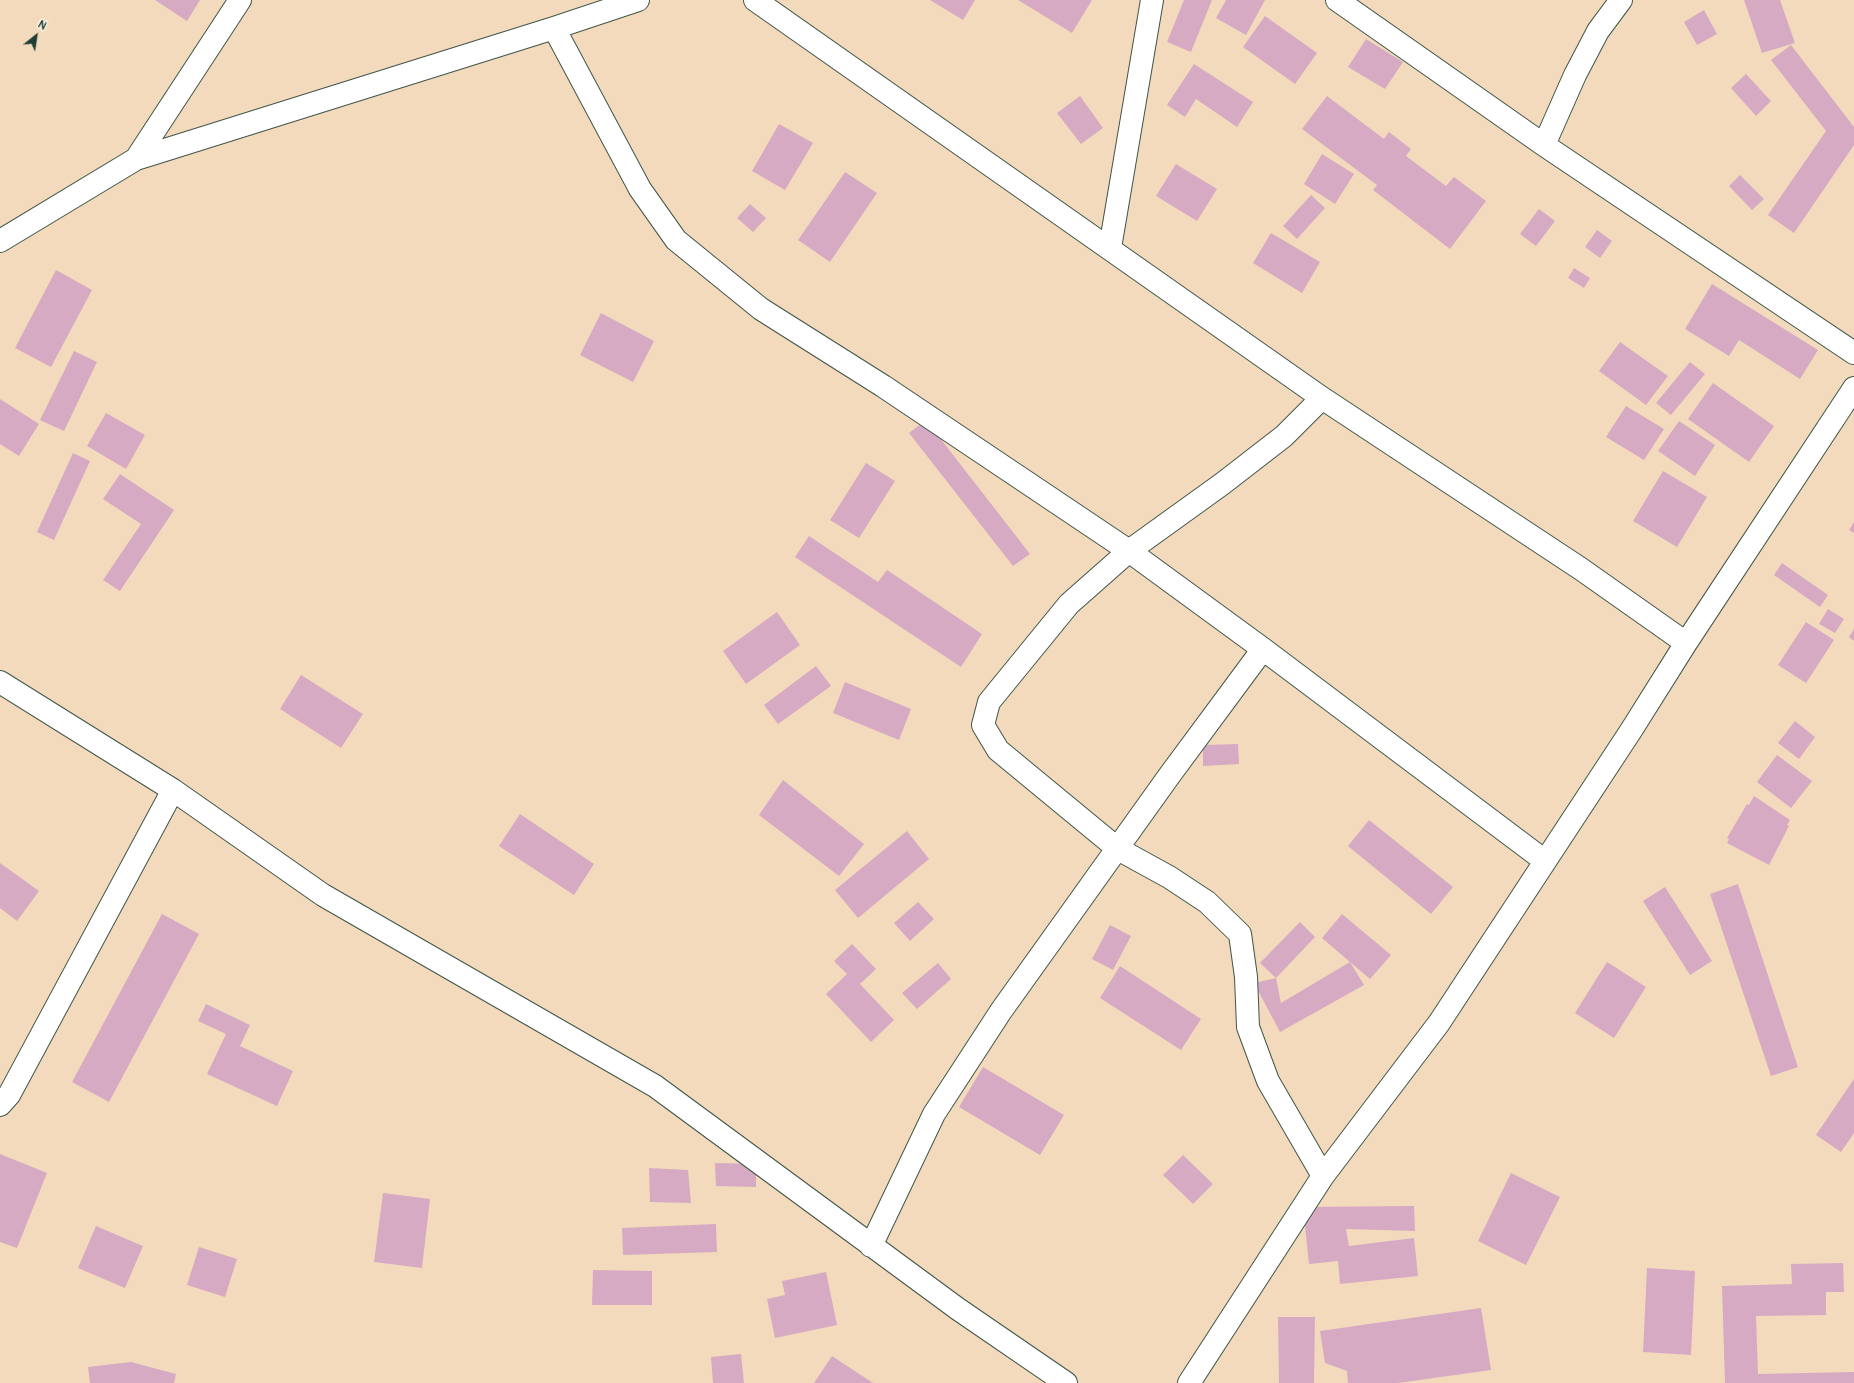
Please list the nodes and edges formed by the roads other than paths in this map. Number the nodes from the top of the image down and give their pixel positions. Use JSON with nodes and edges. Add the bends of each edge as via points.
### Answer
{"nodes":[{"id":1,"x":240,"y":0,"type":"edge"},
{"id":2,"x":638,"y":0,"type":"edge"},
{"id":3,"x":755,"y":0,"type":"edge"},
{"id":4,"x":1152,"y":0,"type":"edge"},
{"id":5,"x":1337,"y":0,"type":"edge"},
{"id":6,"x":1621,"y":0,"type":"edge"},
{"id":7,"x":554,"y":28,"type":"junction"},
{"id":8,"x":1544,"y":145,"type":"junction"},
{"id":9,"x":136,"y":159,"type":"junction"},
{"id":10,"x":0,"y":241,"type":"edge"},
{"id":11,"x":1110,"y":248,"type":"junction"},
{"id":12,"x":1854,"y":353,"type":"edge"},
{"id":13,"x":1854,"y":388,"type":"edge"},
{"id":14,"x":1322,"y":398,"type":"junction"},
{"id":15,"x":1129,"y":551,"type":"junction"},
{"id":16,"x":1686,"y":643,"type":"junction"},
{"id":17,"x":1263,"y":649,"type":"junction"},
{"id":18,"x":0,"y":682,"type":"edge"},
{"id":19,"x":173,"y":790,"type":"junction"},
{"id":20,"x":1118,"y":849,"type":"junction"},
{"id":21,"x":1545,"y":861,"type":"junction"},
{"id":22,"x":3,"y":1097,"type":"edge"},
{"id":23,"x":1323,"y":1176,"type":"junction"},
{"id":24,"x":871,"y":1246,"type":"junction"},
{"id":25,"x":1066,"y":1383,"type":"edge"},
{"id":26,"x":1189,"y":1383,"type":"edge"}],
"edges":[{"from":1,"to":9,"type":"street"},
{"from":2,"to":7,"type":"street"},
{"from":3,"to":11,"type":"street"},
{"from":4,"to":11,"type":"street"},
{"from":5,"to":8,"type":"street"},
{"from":6,"to":8,"type":"street","via":[[1598,31]]},
{"from":7,"to":9,"type":"street"},
{"from":7,"to":15,"type":"street","via":[[640,189],[676,240],[761,309],[890,390]]},
{"from":8,"to":12,"type":"street"},
{"from":9,"to":10,"type":"street"},
{"from":11,"to":14,"type":"street"},
{"from":13,"to":16,"type":"street"},
{"from":14,"to":15,"type":"street","via":[[1284,436]]},
{"from":14,"to":16,"type":"street","via":[[1581,569]]},
{"from":15,"to":17,"type":"street"},
{"from":15,"to":20,"type":"street","via":[[1069,604],[989,702],[983,725],[998,750]]},
{"from":16,"to":21,"type":"street"},
{"from":17,"to":20,"type":"street"},
{"from":17,"to":21,"type":"street"},
{"from":18,"to":19,"type":"street"},
{"from":19,"to":22,"type":"street"},
{"from":19,"to":24,"type":"street","via":[[323,895],[655,1086]]},
{"from":20,"to":23,"type":"street","via":[[1169,877],[1207,902],[1240,934],[1246,978],[1248,1027],[1268,1081]]},
{"from":20,"to":24,"type":"street","via":[[1001,1011],[934,1114]]},
{"from":21,"to":23,"type":"street","via":[[1438,1023]]},
{"from":23,"to":26,"type":"street"},
{"from":24,"to":25,"type":"street"}]}
